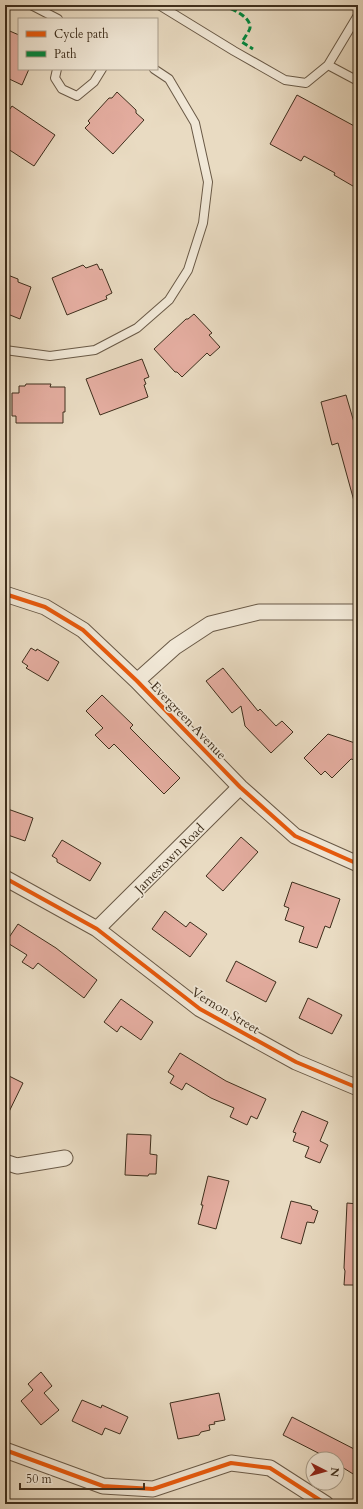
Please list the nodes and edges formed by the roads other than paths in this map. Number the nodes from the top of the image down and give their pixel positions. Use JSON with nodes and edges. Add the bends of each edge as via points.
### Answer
{"nodes":[{"id":1,"x":32,"y":5,"type":"edge"},
{"id":2,"x":159,"y":5,"type":"edge"},
{"id":3,"x":358,"y":15,"type":"edge"},
{"id":4,"x":56,"y":18,"type":"edge"},
{"id":5,"x":328,"y":65,"type":"junction"},
{"id":6,"x":57,"y":70,"type":"edge"},
{"id":7,"x":101,"y":70,"type":"edge"},
{"id":8,"x":156,"y":70,"type":"edge"},
{"id":9,"x":358,"y":81,"type":"edge"},
{"id":10,"x":5,"y":350,"type":"edge"},
{"id":11,"x":5,"y":594,"type":"edge"},
{"id":12,"x":358,"y":612,"type":"edge"},
{"id":13,"x":137,"y":681,"type":"junction"},
{"id":14,"x":240,"y":787,"type":"junction"},
{"id":15,"x":358,"y":864,"type":"edge"},
{"id":16,"x":5,"y":878,"type":"edge"},
{"id":17,"x":97,"y":929,"type":"junction"},
{"id":18,"x":358,"y":1088,"type":"edge"},
{"id":19,"x":64,"y":1158,"type":"dead end"},
{"id":20,"x":5,"y":1162,"type":"edge"},
{"id":21,"x":5,"y":1450,"type":"edge"},
{"id":22,"x":326,"y":1504,"type":"edge"}],
"edges":[{"from":1,"to":4,"type":"lane"},
{"from":2,"to":5,"type":"lane","via":[[285,80],[306,83]]},
{"from":3,"to":5,"type":"lane"},
{"from":5,"to":9,"type":"lane"},
{"from":6,"to":7,"type":"lane","via":[[55,78],[62,89],[77,96],[94,82]]},
{"from":8,"to":10,"type":"lane","via":[[169,79],[195,123],[208,182],[203,223],[188,270],[169,300],[137,328],[95,350],[50,356]]},
{"from":11,"to":13,"type":"street","name":"Evergreen Avenue","via":[[45,607],[83,630]]},
{"from":12,"to":13,"type":"street","via":[[259,612],[210,624],[175,647]]},
{"from":13,"to":14,"type":"street","name":"Evergreen Avenue"},
{"from":14,"to":15,"type":"street","name":"Evergreen Avenue","via":[[295,836]]},
{"from":14,"to":17,"type":"street","name":"Jamestown Road"},
{"from":16,"to":17,"type":"street","name":"Vernon Street"},
{"from":17,"to":18,"type":"street","name":"Vernon Street","via":[[200,1009],[296,1062]]},
{"from":19,"to":20,"type":"street","via":[[17,1166]]},
{"from":21,"to":22,"type":"street","via":[[103,1486],[153,1489],[231,1463],[270,1468]]}]}
